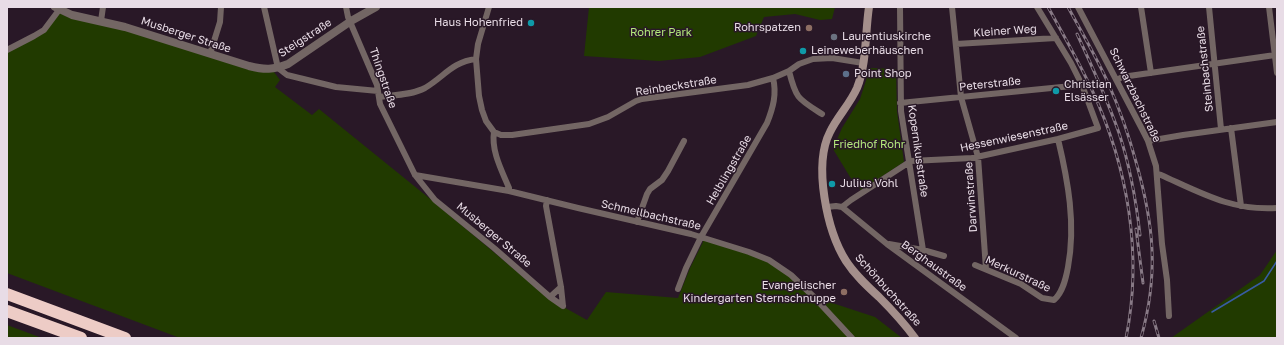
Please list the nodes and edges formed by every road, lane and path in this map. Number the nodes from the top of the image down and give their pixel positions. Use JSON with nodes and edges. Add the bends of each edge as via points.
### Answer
{"nodes":[{"id":1,"x":103,"y":7,"type":"edge"},
{"id":2,"x":221,"y":7,"type":"edge"},
{"id":3,"x":264,"y":7,"type":"edge"},
{"id":4,"x":346,"y":7,"type":"edge"},
{"id":5,"x":376,"y":7,"type":"edge"},
{"id":6,"x":489,"y":7,"type":"edge"},
{"id":7,"x":869,"y":7,"type":"edge"},
{"id":8,"x":900,"y":7,"type":"edge"},
{"id":9,"x":952,"y":7,"type":"edge"},
{"id":10,"x":1037,"y":7,"type":"edge"},
{"id":11,"x":1078,"y":7,"type":"edge"},
{"id":12,"x":1141,"y":7,"type":"edge"},
{"id":13,"x":1209,"y":7,"type":"edge"},
{"id":14,"x":1269,"y":7,"type":"edge"},
{"id":15,"x":57,"y":8,"type":"edge"},
{"id":16,"x":101,"y":21,"type":"junction"},
{"id":17,"x":351,"y":21,"type":"junction"},
{"id":18,"x":1056,"y":38,"type":"junction"},
{"id":19,"x":956,"y":44,"type":"junction"},
{"id":20,"x":7,"y":50,"type":"edge"},
{"id":21,"x":210,"y":54,"type":"junction"},
{"id":22,"x":1275,"y":55,"type":"junction"},
{"id":23,"x":476,"y":59,"type":"junction"},
{"id":24,"x":863,"y":63,"type":"junction"},
{"id":25,"x":1215,"y":63,"type":"junction"},
{"id":26,"x":278,"y":68,"type":"junction"},
{"id":27,"x":789,"y":72,"type":"junction"},
{"id":28,"x":1151,"y":73,"type":"junction"},
{"id":29,"x":1277,"y":73,"type":"edge"},
{"id":30,"x":773,"y":78,"type":"junction"},
{"id":31,"x":1117,"y":80,"type":"junction"},
{"id":32,"x":1082,"y":85,"type":"junction"},
{"id":33,"x":378,"y":94,"type":"junction"},
{"id":34,"x":961,"y":98,"type":"junction"},
{"id":35,"x":900,"y":103,"type":"junction"},
{"id":36,"x":822,"y":114,"type":"dead end"},
{"id":37,"x":1277,"y":122,"type":"edge"},
{"id":38,"x":1231,"y":128,"type":"junction"},
{"id":39,"x":1221,"y":129,"type":"junction"},
{"id":40,"x":494,"y":132,"type":"junction"},
{"id":41,"x":1058,"y":139,"type":"junction"},
{"id":42,"x":684,"y":141,"type":"dead end"},
{"id":43,"x":1148,"y":141,"type":"junction"},
{"id":44,"x":978,"y":157,"type":"junction"},
{"id":45,"x":908,"y":162,"type":"junction"},
{"id":46,"x":1157,"y":174,"type":"junction"},
{"id":47,"x":415,"y":175,"type":"junction"},
{"id":48,"x":509,"y":191,"type":"junction"},
{"id":49,"x":547,"y":200,"type":"junction"},
{"id":50,"x":1241,"y":206,"type":"junction"},
{"id":51,"x":827,"y":207,"type":"junction"},
{"id":52,"x":842,"y":207,"type":"junction"},
{"id":53,"x":1277,"y":208,"type":"edge"},
{"id":54,"x":637,"y":222,"type":"junction"},
{"id":55,"x":701,"y":237,"type":"junction"},
{"id":56,"x":886,"y":244,"type":"junction"},
{"id":57,"x":923,"y":250,"type":"junction"},
{"id":58,"x":944,"y":256,"type":"dead end"},
{"id":59,"x":975,"y":265,"type":"dead end"},
{"id":60,"x":986,"y":269,"type":"junction"},
{"id":61,"x":561,"y":287,"type":"junction"},
{"id":62,"x":678,"y":289,"type":"dead end"},
{"id":63,"x":7,"y":294,"type":"edge"},
{"id":64,"x":550,"y":297,"type":"junction"},
{"id":65,"x":7,"y":311,"type":"edge"},
{"id":66,"x":1169,"y":316,"type":"dead end"},
{"id":67,"x":81,"y":338,"type":"edge"},
{"id":68,"x":125,"y":338,"type":"edge"},
{"id":69,"x":852,"y":338,"type":"edge"},
{"id":70,"x":915,"y":338,"type":"edge"},
{"id":71,"x":1016,"y":338,"type":"edge"}],
"edges":[{"from":1,"to":16,"type":"street"},
{"from":2,"to":21,"type":"street","via":[[220,22]]},
{"from":3,"to":26,"type":"street","name":"Steigstraße"},
{"from":4,"to":17,"type":"street","name":"Thingstraße"},
{"from":5,"to":17,"type":"street","name":"Steigstraße"},
{"from":6,"to":23,"type":"street"},
{"from":7,"to":24,"type":"main road","name":"Schönbuchstraße"},
{"from":8,"to":35,"type":"street","name":"Kopernikusstraße"},
{"from":9,"to":19,"type":"street","name":"Darwinstraße"},
{"from":10,"to":18,"type":"street"},
{"from":11,"to":31,"type":"street","name":"Schwarzbachstraße"},
{"from":12,"to":28,"type":"street"},
{"from":13,"to":25,"type":"street","name":"Steinbachstraße"},
{"from":14,"to":22,"type":"street"},
{"from":15,"to":16,"type":"street","name":"Musberger Straße","via":[[72,15]]},
{"from":15,"to":20,"type":"street","name":"Musberger Straße","via":[[44,30]]},
{"from":16,"to":21,"type":"street","name":"Musberger Straße"},
{"from":17,"to":26,"type":"street","name":"Steigstraße","via":[[288,64]]},
{"from":17,"to":33,"type":"street","name":"Thingstraße"},
{"from":18,"to":19,"type":"street","name":"Kleiner Weg"},
{"from":18,"to":32,"type":"street"},
{"from":19,"to":34,"type":"street","name":"Darwinstraße"},
{"from":21,"to":26,"type":"street","name":"Musberger Straße","via":[[259,69]]},
{"from":22,"to":25,"type":"street"},
{"from":22,"to":29,"type":"street"},
{"from":23,"to":33,"type":"street","via":[[461,62],[418,91]]},
{"from":23,"to":40,"type":"street","via":[[482,110]]},
{"from":24,"to":27,"type":"street","name":"Reinbeckstraße","via":[[832,58],[813,59],[799,64]]},
{"from":24,"to":51,"type":"main road","name":"Schönbuchstraße","via":[[852,99],[829,133],[825,144],[822,169]]},
{"from":25,"to":28,"type":"street"},
{"from":25,"to":39,"type":"street","name":"Steinbachstraße"},
{"from":26,"to":33,"type":"street","via":[[288,75],[336,88]]},
{"from":27,"to":30,"type":"street","name":"Reinbeckstraße"},
{"from":27,"to":36,"type":"street","via":[[796,95]]},
{"from":28,"to":31,"type":"street"},
{"from":30,"to":40,"type":"street","name":"Reinbeckstraße","via":[[748,85],[642,99],[589,124],[512,135]]},
{"from":30,"to":55,"type":"street","name":"Helblingstraße","via":[[773,110]]},
{"from":31,"to":43,"type":"street","name":"Schwarzbachstraße"},
{"from":32,"to":34,"type":"street","name":"Peterstraße"},
{"from":32,"to":41,"type":"street","name":"Hessenwiesenstraße","via":[[1098,128]]},
{"from":33,"to":47,"type":"street","name":"Thingstraße","via":[[380,104]]},
{"from":34,"to":35,"type":"street","name":"Peterstraße"},
{"from":34,"to":44,"type":"street","name":"Darwinstraße"},
{"from":35,"to":45,"type":"street","name":"Kopernikusstraße"},
{"from":37,"to":38,"type":"street"},
{"from":38,"to":39,"type":"street"},
{"from":38,"to":50,"type":"street"},
{"from":39,"to":43,"type":"street"},
{"from":40,"to":48,"type":"street","via":[[494,149]]},
{"from":41,"to":44,"type":"street","name":"Hessenwiesenstraße"},
{"from":41,"to":60,"type":"street","name":"Merkurstraße","via":[[1067,176],[1072,234],[1067,275],[1058,296],[1054,300],[1042,298],[1021,284]]},
{"from":42,"to":54,"type":"street","via":[[662,180],[647,194]]},
{"from":43,"to":46,"type":"street","name":"Schwarzbachstraße"},
{"from":44,"to":45,"type":"street","name":"Hessenwiesenstraße"},
{"from":44,"to":60,"type":"street","name":"Darwinstraße"},
{"from":45,"to":52,"type":"street","name":"Hessenwiesenstraße"},
{"from":45,"to":57,"type":"street","name":"Kopernikusstraße"},
{"from":46,"to":50,"type":"street","via":[[1223,202]]},
{"from":46,"to":66,"type":"street","name":"Schwarzbachstraße"},
{"from":47,"to":48,"type":"street","name":"Schmellbachstraße"},
{"from":47,"to":64,"type":"street","name":"Musberger Straße","via":[[435,200]]},
{"from":48,"to":49,"type":"street","name":"Schmellbachstraße"},
{"from":49,"to":54,"type":"street","name":"Schmellbachstraße"},
{"from":49,"to":61,"type":"street"},
{"from":50,"to":53,"type":"street"},
{"from":51,"to":52,"type":"street"},
{"from":51,"to":70,"type":"main road","name":"Schönbuchstraße","via":[[836,241],[846,262]]},
{"from":52,"to":56,"type":"street","name":"Berghaustraße"},
{"from":54,"to":55,"type":"street","name":"Schmellbachstraße"},
{"from":55,"to":62,"type":"street","name":"Helblingstraße"},
{"from":55,"to":69,"type":"street","name":"Schmellbachstraße","via":[[769,260],[791,275]]},
{"from":56,"to":57,"type":"street"},
{"from":56,"to":71,"type":"street","name":"Berghaustraße"},
{"from":57,"to":58,"type":"street"},
{"from":59,"to":60,"type":"street","name":"Merkurstraße"},
{"from":61,"to":64,"type":"street"},
{"from":61,"to":64,"type":"street","name":"Musberger Straße","via":[[563,306]]},
{"from":63,"to":68,"type":"highway"},
{"from":65,"to":67,"type":"highway"}]}
